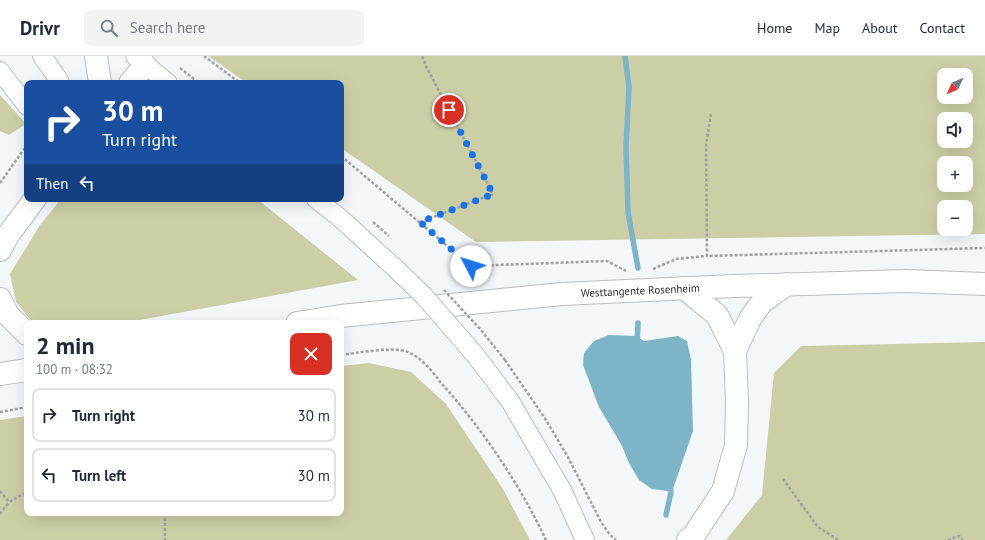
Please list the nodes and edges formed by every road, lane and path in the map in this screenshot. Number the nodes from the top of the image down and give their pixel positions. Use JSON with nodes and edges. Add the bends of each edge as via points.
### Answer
{"nodes":[{"id":1,"x":42,"y":56,"type":"edge"},
{"id":2,"x":96,"y":56,"type":"edge"},
{"id":3,"x":204,"y":56,"type":"edge"},
{"id":4,"x":422,"y":56,"type":"edge"},
{"id":5,"x":140,"y":61,"type":"edge"},
{"id":6,"x":0,"y":71,"type":"edge"},
{"id":7,"x":59,"y":80,"type":"edge"},
{"id":8,"x":100,"y":80,"type":"edge"},
{"id":9,"x":131,"y":80,"type":"edge"},
{"id":10,"x":164,"y":80,"type":"edge"},
{"id":11,"x":236,"y":80,"type":"edge"},
{"id":12,"x":24,"y":102,"type":"edge"},
{"id":13,"x":712,"y":114,"type":"dead end"},
{"id":14,"x":24,"y":149,"type":"edge"},
{"id":15,"x":344,"y":159,"type":"edge"},
{"id":16,"x":0,"y":183,"type":"edge"},
{"id":17,"x":33,"y":202,"type":"edge"},
{"id":18,"x":320,"y":202,"type":"edge"},
{"id":19,"x":420,"y":222,"type":"junction"},
{"id":20,"x":985,"y":248,"type":"edge"},
{"id":21,"x":0,"y":250,"type":"edge"},
{"id":22,"x":707,"y":256,"type":"junction"},
{"id":23,"x":653,"y":269,"type":"dead end"},
{"id":24,"x":625,"y":271,"type":"dead end"},
{"id":25,"x":787,"y":284,"type":"junction"},
{"id":26,"x":985,"y":284,"type":"edge"},
{"id":27,"x":440,"y":285,"type":"dead end"},
{"id":28,"x":684,"y":288,"type":"junction"},
{"id":29,"x":0,"y":299,"type":"edge"},
{"id":30,"x":316,"y":320,"type":"edge"},
{"id":31,"x":24,"y":331,"type":"edge"},
{"id":32,"x":735,"y":351,"type":"junction"},
{"id":33,"x":344,"y":355,"type":"edge"},
{"id":34,"x":24,"y":370,"type":"edge"},
{"id":35,"x":0,"y":374,"type":"edge"},
{"id":36,"x":24,"y":408,"type":"edge"},
{"id":37,"x":0,"y":412,"type":"edge"},
{"id":38,"x":783,"y":479,"type":"dead end"},
{"id":39,"x":0,"y":491,"type":"edge"},
{"id":40,"x":24,"y":494,"type":"edge"},
{"id":41,"x":9,"y":502,"type":"junction"},
{"id":42,"x":0,"y":514,"type":"edge"},
{"id":43,"x":165,"y":516,"type":"edge"},
{"id":44,"x":166,"y":540,"type":"edge"},
{"id":45,"x":546,"y":540,"type":"edge"},
{"id":46,"x":585,"y":540,"type":"edge"},
{"id":47,"x":616,"y":540,"type":"edge"},
{"id":48,"x":688,"y":540,"type":"edge"},
{"id":49,"x":838,"y":540,"type":"edge"},
{"id":50,"x":948,"y":540,"type":"edge"},
{"id":51,"x":963,"y":540,"type":"edge"}],
"edges":[{"from":1,"to":7,"type":"street"},
{"from":2,"to":8,"type":"highway"},
{"from":3,"to":11,"type":"path"},
{"from":4,"to":19,"type":"path","via":[[493,194]]},
{"from":5,"to":9,"type":"highway"},
{"from":5,"to":10,"type":"street"},
{"from":6,"to":12,"type":"street"},
{"from":13,"to":22,"type":"path","via":[[706,145]]},
{"from":14,"to":16,"type":"path"},
{"from":15,"to":19,"type":"path"},
{"from":17,"to":21,"type":"highway"},
{"from":18,"to":46,"type":"street","bridge":true,"via":[[395,268],[476,356],[510,401],[562,490]]},
{"from":19,"to":24,"type":"path","via":[[471,266],[607,261]]},
{"from":20,"to":22,"type":"path"},
{"from":22,"to":23,"type":"path","via":[[676,259]]},
{"from":25,"to":26,"type":"highway","name":"Westtangente Rosenheim","via":[[906,281]]},
{"from":25,"to":28,"type":"highway","name":"Westtangente Rosenheim"},
{"from":25,"to":32,"type":"highway","via":[[762,302],[750,319]]},
{"from":27,"to":47,"type":"path","bridge":true,"via":[[480,328],[505,360],[546,420],[601,522]]},
{"from":28,"to":30,"type":"highway","name":"Westtangente Rosenheim","via":[[562,294]]},
{"from":28,"to":32,"type":"highway","via":[[717,315]]},
{"from":29,"to":31,"type":"highway","via":[[8,315]]},
{"from":32,"to":48,"type":"highway","via":[[736,445],[723,491]]},
{"from":33,"to":45,"type":"path","via":[[383,349],[407,352],[425,364],[482,434],[520,492]]},
{"from":34,"to":35,"type":"highway"},
{"from":36,"to":37,"type":"path"},
{"from":38,"to":49,"type":"path","via":[[818,527]]},
{"from":39,"to":41,"type":"path"},
{"from":40,"to":41,"type":"path"},
{"from":41,"to":42,"type":"path"},
{"from":43,"to":44,"type":"path"},
{"from":50,"to":51,"type":"path","via":[[958,536]]}]}
